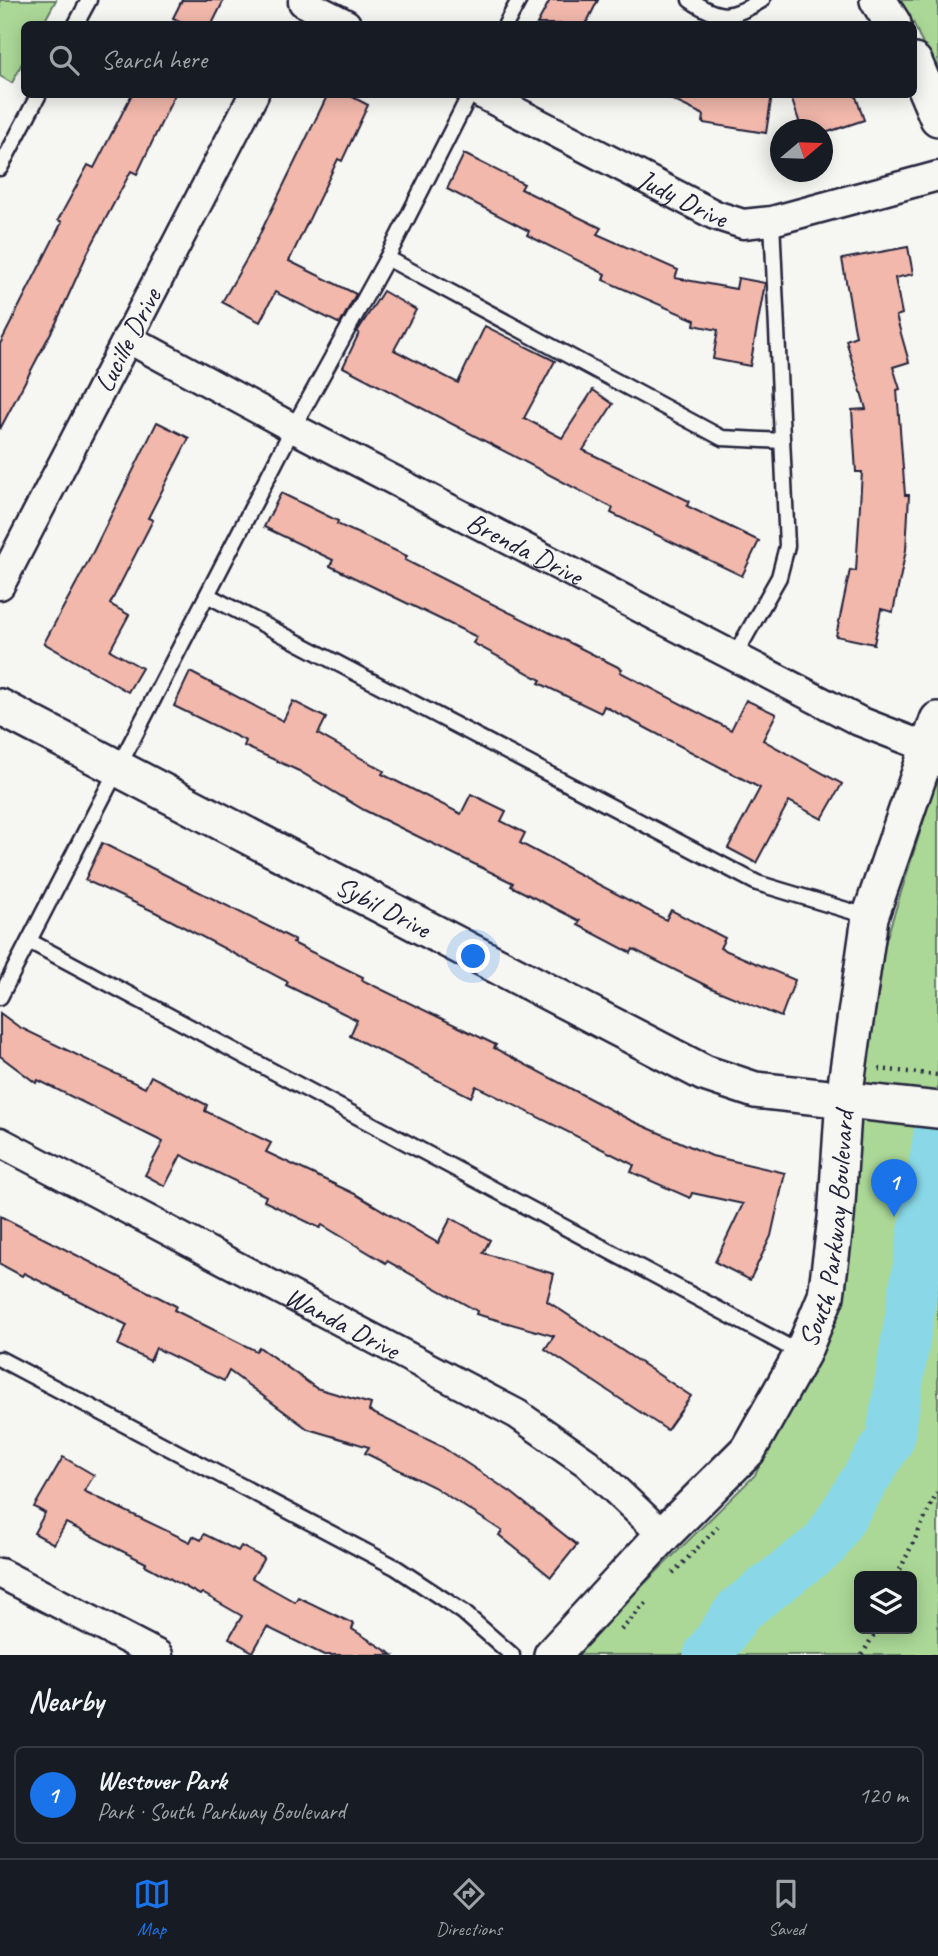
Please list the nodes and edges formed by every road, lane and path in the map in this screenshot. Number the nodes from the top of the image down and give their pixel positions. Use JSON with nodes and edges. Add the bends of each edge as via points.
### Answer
{"nodes":[{"id":1,"x":89,"y":0,"type":"edge"},
{"id":2,"x":519,"y":0,"type":"edge"},
{"id":3,"x":690,"y":0,"type":"edge"},
{"id":4,"x":762,"y":0,"type":"edge"},
{"id":5,"x":877,"y":0,"type":"edge"},
{"id":6,"x":299,"y":9,"type":"edge"},
{"id":7,"x":78,"y":21,"type":"edge"},
{"id":8,"x":337,"y":21,"type":"edge"},
{"id":9,"x":508,"y":21,"type":"edge"},
{"id":10,"x":891,"y":21,"type":"edge"},
{"id":11,"x":917,"y":69,"type":"edge"},
{"id":12,"x":37,"y":98,"type":"edge"},
{"id":13,"x":252,"y":98,"type":"edge"},
{"id":14,"x":468,"y":98,"type":"edge"},
{"id":15,"x":490,"y":98,"type":"edge"},
{"id":16,"x":938,"y":118,"type":"edge"},
{"id":17,"x":0,"y":168,"type":"edge"},
{"id":18,"x":938,"y":176,"type":"edge"},
{"id":19,"x":772,"y":221,"type":"junction"},
{"id":20,"x":387,"y":258,"type":"junction"},
{"id":21,"x":127,"y":338,"type":"junction"},
{"id":22,"x":293,"y":428,"type":"junction"},
{"id":23,"x":782,"y":441,"type":"junction"},
{"id":24,"x":0,"y":585,"type":"edge"},
{"id":25,"x":209,"y":596,"type":"junction"},
{"id":26,"x":735,"y":655,"type":"junction"},
{"id":27,"x":0,"y":707,"type":"edge"},
{"id":28,"x":933,"y":734,"type":"edge"},
{"id":29,"x":118,"y":769,"type":"junction"},
{"id":30,"x":870,"y":917,"type":"junction"},
{"id":31,"x":29,"y":941,"type":"junction"},
{"id":32,"x":0,"y":997,"type":"edge"},
{"id":33,"x":938,"y":1075,"type":"edge"},
{"id":34,"x":864,"y":1089,"type":"junction"},
{"id":35,"x":938,"y":1110,"type":"edge"},
{"id":36,"x":0,"y":1142,"type":"edge"},
{"id":37,"x":802,"y":1354,"type":"junction"},
{"id":38,"x":0,"y":1359,"type":"edge"},
{"id":39,"x":938,"y":1491,"type":"edge"},
{"id":40,"x":663,"y":1535,"type":"junction"},
{"id":41,"x":711,"y":1536,"type":"dead end"},
{"id":42,"x":899,"y":1571,"type":"edge"},
{"id":43,"x":0,"y":1573,"type":"edge"},
{"id":44,"x":664,"y":1583,"type":"dead end"},
{"id":45,"x":656,"y":1593,"type":"dead end"},
{"id":46,"x":874,"y":1634,"type":"edge"},
{"id":47,"x":613,"y":1638,"type":"dead end"},
{"id":48,"x":158,"y":1655,"type":"edge"},
{"id":49,"x":512,"y":1655,"type":"edge"},
{"id":50,"x":552,"y":1655,"type":"edge"},
{"id":51,"x":862,"y":1655,"type":"edge"}],
"edges":[{"from":1,"to":7,"type":"lane"},
{"from":2,"to":9,"type":"lane"},
{"from":3,"to":4,"type":"lane","via":[[724,16],[738,15]]},
{"from":5,"to":10,"type":"street"},
{"from":6,"to":8,"type":"street"},
{"from":11,"to":16,"type":"street"},
{"from":12,"to":17,"type":"lane"},
{"from":13,"to":21,"type":"street","name":"Lucille Drive"},
{"from":14,"to":20,"type":"lane"},
{"from":15,"to":19,"type":"street","name":"Judy Drive","via":[[715,215],[743,224]]},
{"from":18,"to":19,"type":"street","name":"Judy Drive"},
{"from":19,"to":23,"type":"lane"},
{"from":20,"to":22,"type":"lane"},
{"from":20,"to":23,"type":"lane","via":[[722,438]]},
{"from":21,"to":22,"type":"street","name":"Brenda Drive"},
{"from":21,"to":24,"type":"street","name":"Lucille Drive"},
{"from":22,"to":25,"type":"lane"},
{"from":22,"to":26,"type":"street","name":"Brenda Drive"},
{"from":23,"to":26,"type":"lane","via":[[787,546],[779,577]]},
{"from":25,"to":29,"type":"lane"},
{"from":25,"to":30,"type":"lane","via":[[757,883]]},
{"from":26,"to":28,"type":"street","name":"Brenda Drive","via":[[859,721]]},
{"from":27,"to":29,"type":"street","name":"Sybil Drive"},
{"from":28,"to":30,"type":"street","name":"South Parkway Boulevard"},
{"from":29,"to":31,"type":"lane"},
{"from":29,"to":34,"type":"street","name":"Sybil Drive","via":[[705,1073],[755,1090]]},
{"from":30,"to":34,"type":"street","name":"South Parkway Boulevard"},
{"from":31,"to":32,"type":"lane"},
{"from":31,"to":37,"type":"lane"},
{"from":33,"to":34,"type":"path"},
{"from":34,"to":35,"type":"street","name":"Sybil Drive"},
{"from":34,"to":37,"type":"street","name":"South Parkway Boulevard","via":[[836,1218],[826,1296]]},
{"from":36,"to":40,"type":"street","name":"Wanda Drive","via":[[517,1414],[587,1463]]},
{"from":37,"to":40,"type":"street","name":"South Parkway Boulevard","via":[[748,1450]]},
{"from":38,"to":49,"type":"lane","via":[[395,1567],[463,1612]]},
{"from":39,"to":42,"type":"path"},
{"from":40,"to":50,"type":"street","name":"South Parkway Boulevard"},
{"from":41,"to":44,"type":"path"},
{"from":43,"to":48,"type":"street"},
{"from":45,"to":47,"type":"path"},
{"from":46,"to":51,"type":"path"}]}
